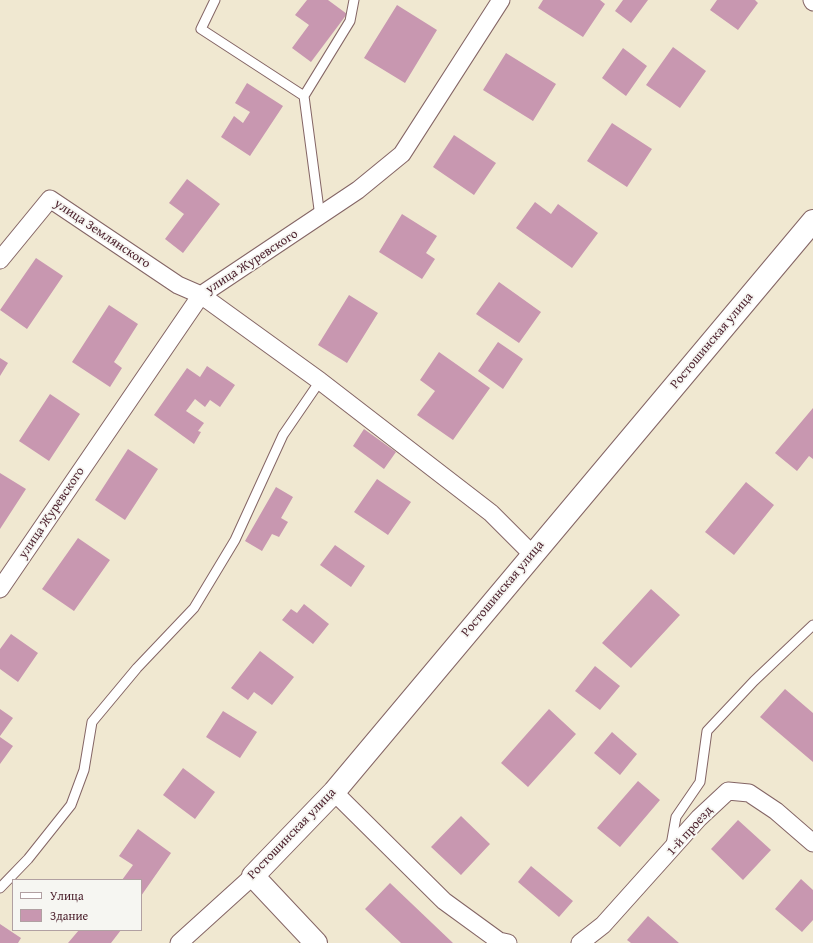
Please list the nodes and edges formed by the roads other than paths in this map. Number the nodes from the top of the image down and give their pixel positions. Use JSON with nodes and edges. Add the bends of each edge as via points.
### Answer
{"nodes":[{"id":1,"x":214,"y":0,"type":"edge"},
{"id":2,"x":354,"y":0,"type":"edge"},
{"id":3,"x":501,"y":0,"type":"edge"},
{"id":4,"x":304,"y":96,"type":"junction"},
{"id":5,"x":320,"y":217,"type":"junction"},
{"id":6,"x":813,"y":221,"type":"edge"},
{"id":7,"x":0,"y":260,"type":"edge"},
{"id":8,"x":202,"y":295,"type":"junction"},
{"id":9,"x":320,"y":381,"type":"junction"},
{"id":10,"x":532,"y":554,"type":"junction"},
{"id":11,"x":0,"y":589,"type":"edge"},
{"id":12,"x":813,"y":625,"type":"edge"},
{"id":13,"x":334,"y":792,"type":"junction"},
{"id":14,"x":813,"y":843,"type":"edge"},
{"id":15,"x":669,"y":853,"type":"junction"},
{"id":16,"x":253,"y":876,"type":"junction"},
{"id":17,"x":0,"y":888,"type":"edge"},
{"id":18,"x":179,"y":943,"type":"edge"},
{"id":19,"x":316,"y":943,"type":"edge"},
{"id":20,"x":508,"y":943,"type":"edge"},
{"id":21,"x":580,"y":943,"type":"edge"}],
"edges":[{"from":1,"to":4,"type":"lane","via":[[201,29]]},
{"from":2,"to":4,"type":"lane","via":[[350,21]]},
{"from":3,"to":5,"type":"street","name":"улица Журевского","via":[[402,154]]},
{"from":4,"to":5,"type":"lane"},
{"from":5,"to":8,"type":"street","name":"улица Журевского"},
{"from":6,"to":10,"type":"main road","name":"Ростошинская улица"},
{"from":7,"to":8,"type":"street","name":"улица Землянского","via":[[50,199],[178,285]]},
{"from":8,"to":9,"type":"street"},
{"from":8,"to":11,"type":"street","name":"улица Журевского"},
{"from":9,"to":10,"type":"street","via":[[490,513]]},
{"from":9,"to":17,"type":"lane","via":[[283,435],[235,540],[194,608],[137,668],[92,722],[84,770],[72,805],[28,860]]},
{"from":10,"to":13,"type":"main road","name":"Ростошинская улица"},
{"from":12,"to":15,"type":"lane","via":[[754,681],[707,731],[700,782],[676,817]]},
{"from":13,"to":16,"type":"main road","name":"Ростошинская улица"},
{"from":13,"to":20,"type":"street","via":[[444,901],[499,940]]},
{"from":14,"to":15,"type":"street","name":"1-й проезд","via":[[776,811],[749,793],[728,791],[699,818]]},
{"from":15,"to":21,"type":"street","name":"1-й проезд","via":[[603,925]]},
{"from":16,"to":18,"type":"street","name":"Ростошинская улица"},
{"from":16,"to":19,"type":"main road"}]}
